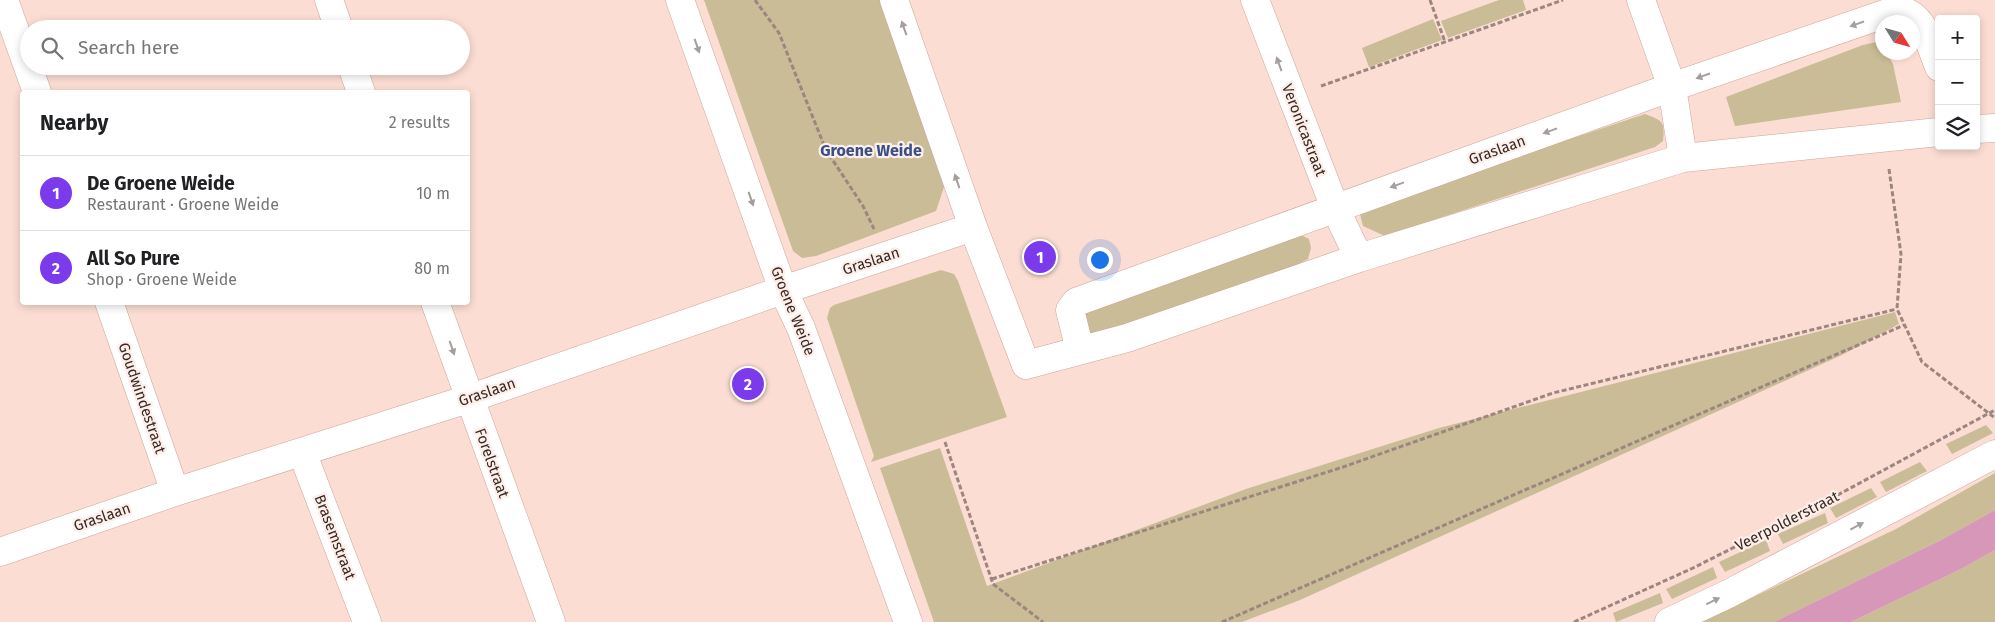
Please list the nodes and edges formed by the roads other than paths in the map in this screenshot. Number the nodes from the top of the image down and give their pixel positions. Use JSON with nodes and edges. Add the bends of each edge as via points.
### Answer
{"nodes":[{"id":1,"x":4,"y":0,"type":"edge"},
{"id":2,"x":329,"y":0,"type":"edge"},
{"id":3,"x":680,"y":0,"type":"edge"},
{"id":4,"x":894,"y":0,"type":"edge"},
{"id":5,"x":1255,"y":0,"type":"edge"},
{"id":6,"x":1641,"y":0,"type":"edge"},
{"id":7,"x":336,"y":20,"type":"edge"},
{"id":8,"x":20,"y":45,"type":"edge"},
{"id":9,"x":1936,"y":60,"type":"edge"},
{"id":10,"x":31,"y":75,"type":"edge"},
{"id":11,"x":355,"y":75,"type":"edge"},
{"id":12,"x":1672,"y":87,"type":"junction"},
{"id":13,"x":36,"y":90,"type":"edge"},
{"id":14,"x":360,"y":90,"type":"edge"},
{"id":15,"x":1935,"y":132,"type":"edge"},
{"id":16,"x":1683,"y":158,"type":"junction"},
{"id":17,"x":1335,"y":208,"type":"junction"},
{"id":18,"x":973,"y":227,"type":"junction"},
{"id":19,"x":1360,"y":258,"type":"junction"},
{"id":20,"x":783,"y":290,"type":"junction"},
{"id":21,"x":110,"y":305,"type":"edge"},
{"id":22,"x":436,"y":305,"type":"edge"},
{"id":23,"x":1080,"y":350,"type":"junction"},
{"id":24,"x":468,"y":399,"type":"junction"},
{"id":25,"x":302,"y":452,"type":"junction"},
{"id":26,"x":1995,"y":454,"type":"edge"},
{"id":27,"x":175,"y":492,"type":"junction"},
{"id":28,"x":0,"y":552,"type":"edge"},
{"id":29,"x":367,"y":622,"type":"edge"},
{"id":30,"x":551,"y":622,"type":"edge"},
{"id":31,"x":908,"y":622,"type":"edge"},
{"id":32,"x":1669,"y":622,"type":"edge"}],
"edges":[{"from":1,"to":8,"type":"street"},
{"from":2,"to":7,"type":"street"},
{"from":3,"to":20,"type":"street","name":"Groene Weide","one_way":true},
{"from":18,"to":4,"type":"street","one_way":true},
{"from":17,"to":5,"type":"street","name":"Veronicastraat","one_way":true},
{"from":6,"to":12,"type":"street"},
{"from":9,"to":12,"type":"street","name":"Graslaan","one_way":true,"via":[[1917,19],[1906,10],[1896,10]]},
{"from":10,"to":13,"type":"street"},
{"from":11,"to":14,"type":"street"},
{"from":12,"to":16,"type":"street"},
{"from":12,"to":17,"type":"street","name":"Graslaan","one_way":true},
{"from":15,"to":16,"type":"street"},
{"from":16,"to":19,"type":"street"},
{"from":17,"to":19,"type":"street","name":"Veronicastraat"},
{"from":17,"to":23,"type":"street","name":"Graslaan","via":[[1076,302],[1070,310],[1070,319]]},
{"from":18,"to":20,"type":"street","name":"Graslaan"},
{"from":18,"to":23,"type":"street","via":[[1026,365]]},
{"from":19,"to":23,"type":"street","via":[[1127,338]]},
{"from":20,"to":24,"type":"street","name":"Graslaan"},
{"from":20,"to":31,"type":"street","name":"Groene Weide","via":[[801,328]]},
{"from":21,"to":27,"type":"street","name":"Goudwindestraat"},
{"from":22,"to":24,"type":"street","name":"Forelstraat","one_way":true},
{"from":24,"to":25,"type":"street","name":"Graslaan"},
{"from":24,"to":30,"type":"street","name":"Forelstraat"},
{"from":25,"to":27,"type":"street","name":"Graslaan"},
{"from":25,"to":29,"type":"street","name":"Brasemstraat"},
{"from":32,"to":26,"type":"street","one_way":true},
{"from":27,"to":28,"type":"street","name":"Graslaan"}]}
